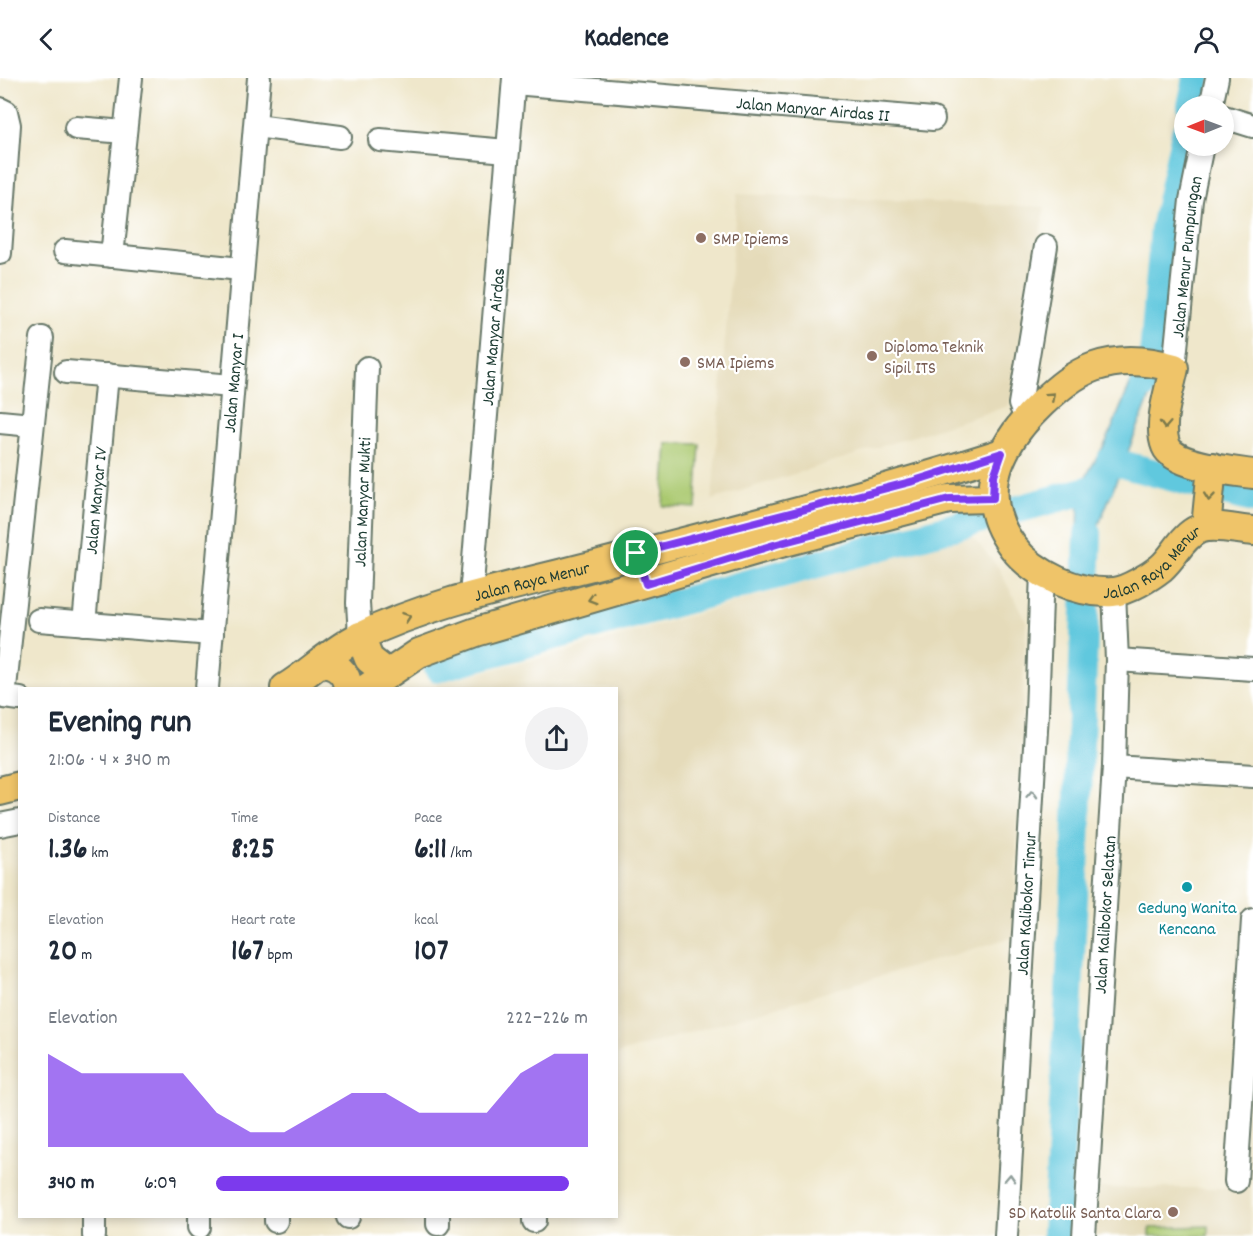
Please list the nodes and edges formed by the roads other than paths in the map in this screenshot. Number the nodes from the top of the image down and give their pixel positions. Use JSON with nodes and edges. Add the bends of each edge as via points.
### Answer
{"nodes":[{"id":1,"x":130,"y":78,"type":"edge"},
{"id":2,"x":258,"y":78,"type":"edge"},
{"id":3,"x":1217,"y":78,"type":"edge"},
{"id":4,"x":514,"y":80,"type":"edge"},
{"id":5,"x":1213,"y":96,"type":"edge"},
{"id":6,"x":0,"y":109,"type":"edge"},
{"id":7,"x":933,"y":119,"type":"dead end"},
{"id":8,"x":1234,"y":120,"type":"edge"},
{"id":9,"x":256,"y":126,"type":"junction"},
{"id":10,"x":1253,"y":126,"type":"edge"},
{"id":11,"x":76,"y":128,"type":"dead end"},
{"id":12,"x":125,"y":132,"type":"junction"},
{"id":13,"x":340,"y":137,"type":"dead end"},
{"id":14,"x":380,"y":140,"type":"dead end"},
{"id":15,"x":507,"y":151,"type":"junction"},
{"id":16,"x":1200,"y":156,"type":"edge"},
{"id":17,"x":1046,"y":246,"type":"dead end"},
{"id":18,"x":65,"y":251,"type":"dead end"},
{"id":19,"x":0,"y":253,"type":"edge"},
{"id":20,"x":112,"y":256,"type":"junction"},
{"id":21,"x":241,"y":269,"type":"junction"},
{"id":22,"x":42,"y":338,"type":"dead end"},
{"id":23,"x":1155,"y":364,"type":"junction"},
{"id":24,"x":367,"y":368,"type":"dead end"},
{"id":25,"x":66,"y":372,"type":"dead end"},
{"id":26,"x":107,"y":375,"type":"junction"},
{"id":27,"x":232,"y":386,"type":"junction"},
{"id":28,"x":1026,"y":419,"type":"junction"},
{"id":29,"x":0,"y":422,"type":"edge"},
{"id":30,"x":32,"y":426,"type":"junction"},
{"id":31,"x":1002,"y":453,"type":"junction"},
{"id":32,"x":1212,"y":467,"type":"junction"},
{"id":33,"x":1253,"y":474,"type":"edge"},
{"id":34,"x":996,"y":511,"type":"junction"},
{"id":35,"x":1206,"y":527,"type":"junction"},
{"id":36,"x":1253,"y":531,"type":"edge"},
{"id":37,"x":623,"y":557,"type":"junction"},
{"id":38,"x":1042,"y":571,"type":"junction"},
{"id":39,"x":633,"y":588,"type":"junction"},
{"id":40,"x":1110,"y":592,"type":"junction"},
{"id":41,"x":471,"y":596,"type":"junction"},
{"id":42,"x":39,"y":621,"type":"dead end"},
{"id":43,"x":84,"y":624,"type":"junction"},
{"id":44,"x":212,"y":634,"type":"junction"},
{"id":45,"x":360,"y":636,"type":"junction"},
{"id":46,"x":1118,"y":660,"type":"junction"},
{"id":47,"x":321,"y":663,"type":"junction"},
{"id":48,"x":1253,"y":669,"type":"edge"},
{"id":49,"x":377,"y":681,"type":"edge"},
{"id":50,"x":207,"y":687,"type":"edge"},
{"id":51,"x":286,"y":687,"type":"edge"},
{"id":52,"x":348,"y":687,"type":"edge"},
{"id":53,"x":18,"y":699,"type":"edge"},
{"id":54,"x":1114,"y":767,"type":"junction"},
{"id":55,"x":18,"y":769,"type":"edge"},
{"id":56,"x":0,"y":773,"type":"edge"},
{"id":57,"x":1253,"y":776,"type":"edge"},
{"id":58,"x":18,"y":786,"type":"edge"},
{"id":59,"x":0,"y":791,"type":"edge"},
{"id":60,"x":18,"y":821,"type":"edge"},
{"id":61,"x":0,"y":825,"type":"edge"},
{"id":62,"x":1253,"y":920,"type":"edge"},
{"id":63,"x":1250,"y":1003,"type":"edge"},
{"id":64,"x":1247,"y":1124,"type":"edge"},
{"id":65,"x":1236,"y":1181,"type":"dead end"},
{"id":66,"x":94,"y":1218,"type":"edge"},
{"id":67,"x":94,"y":1236,"type":"edge"},
{"id":68,"x":1006,"y":1236,"type":"edge"},
{"id":69,"x":1084,"y":1236,"type":"edge"}],
"edges":[{"from":1,"to":12,"type":"street"},
{"from":2,"to":9,"type":"street","name":"Jalan Manyar I"},
{"from":3,"to":5,"type":"street"},
{"from":4,"to":7,"type":"street","name":"Jalan Manyar Airdas II"},
{"from":4,"to":15,"type":"street","name":"Jalan Manyar Airdas"},
{"from":6,"to":19,"type":"street","via":[[6,112],[9,125]]},
{"from":8,"to":10,"type":"street"},
{"from":9,"to":13,"type":"street"},
{"from":9,"to":21,"type":"street","name":"Jalan Manyar I"},
{"from":11,"to":12,"type":"street"},
{"from":12,"to":20,"type":"street"},
{"from":14,"to":15,"type":"street"},
{"from":15,"to":41,"type":"street","name":"Jalan Manyar Airdas"},
{"from":16,"to":23,"type":"street","name":"Jalan Menur Pumpungan"},
{"from":17,"to":28,"type":"street","via":[[1020,404]]},
{"from":18,"to":20,"type":"street"},
{"from":20,"to":21,"type":"street"},
{"from":21,"to":27,"type":"street","name":"Jalan Manyar I"},
{"from":22,"to":30,"type":"street"},
{"from":28,"to":23,"type":"main road","one_way":true,"via":[[1081,373],[1106,364]]},
{"from":23,"to":32,"type":"main road","one_way":true,"via":[[1166,414],[1166,446],[1180,459]]},
{"from":24,"to":45,"type":"street","name":"Jalan Manyar Mukti"},
{"from":25,"to":26,"type":"street"},
{"from":26,"to":27,"type":"street"},
{"from":26,"to":43,"type":"street","name":"Jalan Manyar IV"},
{"from":27,"to":44,"type":"street","name":"Jalan Manyar I"},
{"from":28,"to":31,"type":"main road"},
{"from":29,"to":30,"type":"street"},
{"from":30,"to":53,"type":"street","via":[[4,697]]},
{"from":31,"to":34,"type":"main road","via":[[994,476]]},
{"from":31,"to":37,"type":"main road","name":"Jalan Raya Menur","via":[[914,481]]},
{"from":32,"to":33,"type":"main road"},
{"from":32,"to":35,"type":"main road","name":"Jalan Raya Menur","one_way":true},
{"from":34,"to":38,"type":"main road","name":"Jalan Raya Menur","via":[[1021,556]]},
{"from":34,"to":39,"type":"main road","name":"Jalan Raya Menur","via":[[949,499],[777,544]]},
{"from":35,"to":36,"type":"main road"},
{"from":35,"to":40,"type":"main road","name":"Jalan Raya Menur","via":[[1184,539],[1159,569]]},
{"from":37,"to":39,"type":"main road"},
{"from":37,"to":41,"type":"main road","name":"Jalan Raya Menur"},
{"from":38,"to":40,"type":"main road","name":"Jalan Raya Menur","via":[[1069,585]]},
{"from":68,"to":38,"type":"street","name":"Jalan Kalibokor Timur","one_way":true},
{"from":39,"to":49,"type":"main road","name":"Jalan Raya Menur","one_way":true,"via":[[451,640],[419,653]]},
{"from":40,"to":46,"type":"street","name":"Jalan Kalibokor Selatan"},
{"from":45,"to":41,"type":"main road","name":"Jalan Raya Menur","one_way":true},
{"from":42,"to":43,"type":"street"},
{"from":43,"to":44,"type":"street"},
{"from":44,"to":50,"type":"street","name":"Jalan Manyar I"},
{"from":45,"to":47,"type":"main road","name":"Jalan Raya Menur"},
{"from":45,"to":49,"type":"main road"},
{"from":46,"to":48,"type":"street"},
{"from":46,"to":54,"type":"street","name":"Jalan Kalibokor Selatan"},
{"from":47,"to":51,"type":"main road","name":"Jalan Raya Menur"},
{"from":47,"to":52,"type":"main road","via":[[340,670]]},
{"from":54,"to":57,"type":"street"},
{"from":54,"to":69,"type":"street","name":"Jalan Kalibokor Selatan"},
{"from":55,"to":56,"type":"main road"},
{"from":58,"to":59,"type":"main road"},
{"from":60,"to":61,"type":"street"},
{"from":62,"to":63,"type":"street"},
{"from":63,"to":64,"type":"street"},
{"from":64,"to":65,"type":"street"},
{"from":66,"to":67,"type":"street"}]}
